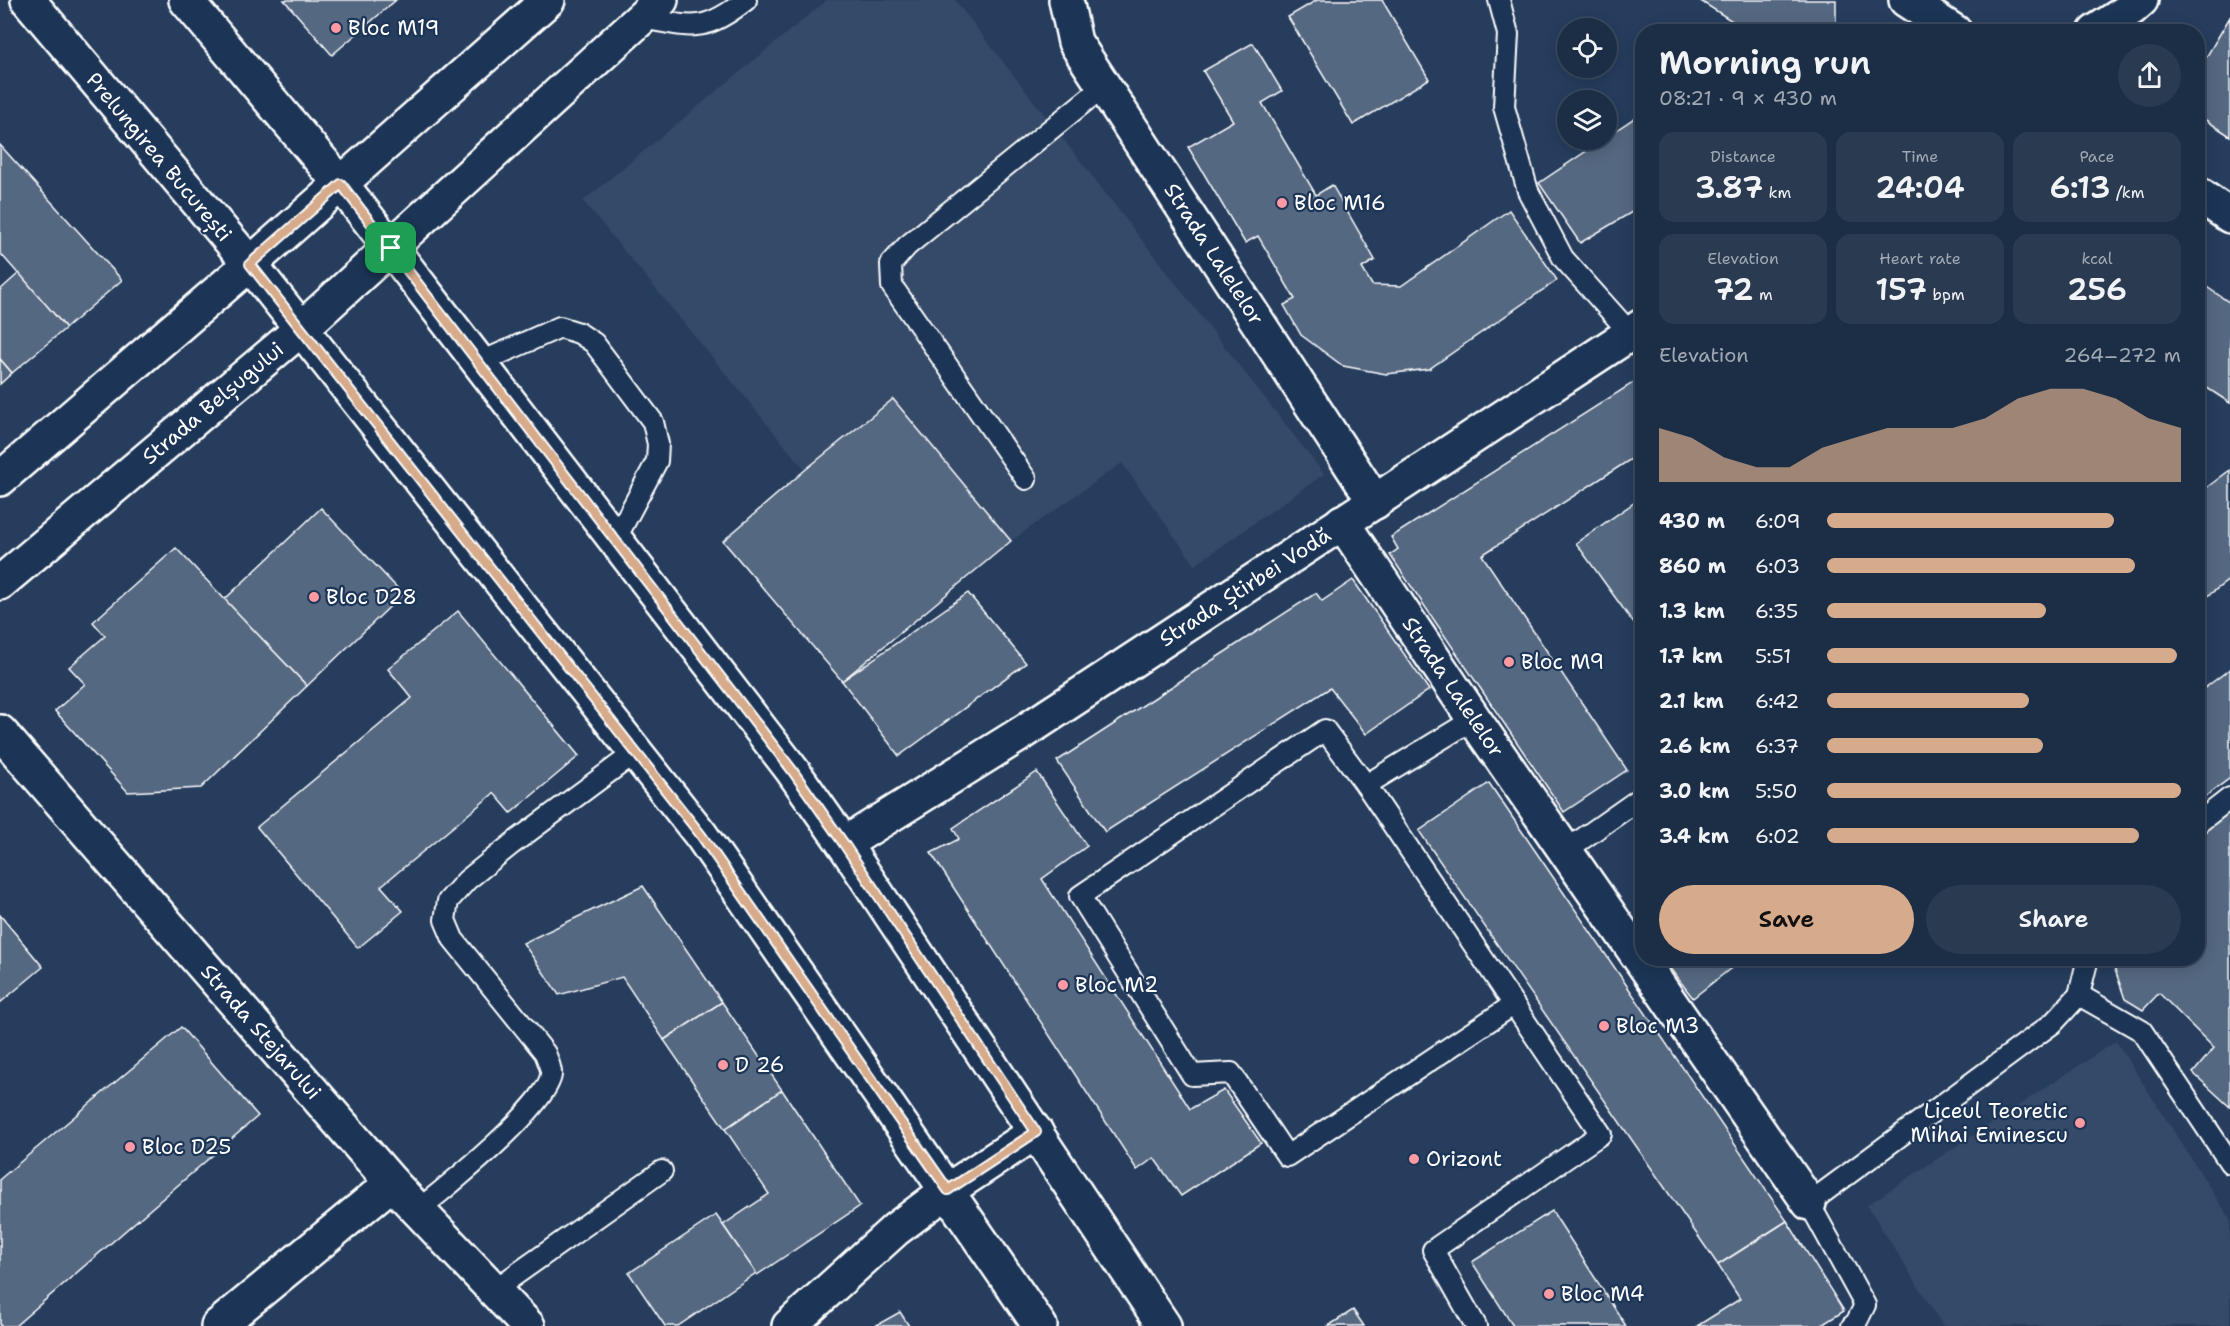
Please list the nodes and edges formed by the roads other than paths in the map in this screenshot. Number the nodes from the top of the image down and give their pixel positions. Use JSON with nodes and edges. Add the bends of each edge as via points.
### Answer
{"nodes":[{"id":1,"x":28,"y":0,"type":"edge"},
{"id":2,"x":186,"y":0,"type":"edge"},
{"id":3,"x":548,"y":0,"type":"edge"},
{"id":4,"x":746,"y":0,"type":"edge"},
{"id":5,"x":1066,"y":0,"type":"edge"},
{"id":6,"x":1499,"y":0,"type":"edge"},
{"id":7,"x":1906,"y":0,"type":"edge"},
{"id":8,"x":2140,"y":0,"type":"edge"},
{"id":9,"x":652,"y":9,"type":"edge"},
{"id":10,"x":1943,"y":24,"type":"edge"},
{"id":11,"x":2107,"y":24,"type":"edge"},
{"id":12,"x":1104,"y":86,"type":"junction"},
{"id":13,"x":341,"y":184,"type":"junction"},
{"id":14,"x":2205,"y":199,"type":"edge"},
{"id":15,"x":2230,"y":216,"type":"edge"},
{"id":16,"x":391,"y":248,"type":"junction"},
{"id":17,"x":250,"y":264,"type":"junction"},
{"id":18,"x":1635,"y":328,"type":"edge"},
{"id":19,"x":301,"y":329,"type":"junction"},
{"id":20,"x":1635,"y":331,"type":"edge"},
{"id":21,"x":479,"y":363,"type":"junction"},
{"id":22,"x":1026,"y":478,"type":"dead end"},
{"id":23,"x":0,"y":479,"type":"edge"},
{"id":24,"x":1376,"y":501,"type":"junction"},
{"id":25,"x":1342,"y":522,"type":"junction"},
{"id":26,"x":615,"y":540,"type":"junction"},
{"id":27,"x":0,"y":583,"type":"edge"},
{"id":28,"x":1474,"y":718,"type":"junction"},
{"id":29,"x":0,"y":732,"type":"edge"},
{"id":30,"x":636,"y":752,"type":"junction"},
{"id":31,"x":1366,"y":785,"type":"junction"},
{"id":32,"x":2230,"y":798,"type":"edge"},
{"id":33,"x":1635,"y":802,"type":"edge"},
{"id":34,"x":2205,"y":818,"type":"edge"},
{"id":35,"x":844,"y":844,"type":"junction"},
{"id":36,"x":1564,"y":851,"type":"junction"},
{"id":37,"x":1635,"y":953,"type":"edge"},
{"id":38,"x":1644,"y":966,"type":"edge"},
{"id":39,"x":2086,"y":966,"type":"edge"},
{"id":40,"x":2079,"y":995,"type":"junction"},
{"id":41,"x":1513,"y":1005,"type":"junction"},
{"id":42,"x":1036,"y":1132,"type":"junction"},
{"id":43,"x":2230,"y":1163,"type":"edge"},
{"id":44,"x":662,"y":1171,"type":"dead end"},
{"id":45,"x":392,"y":1183,"type":"junction"},
{"id":46,"x":948,"y":1190,"type":"junction"},
{"id":47,"x":1809,"y":1203,"type":"junction"},
{"id":48,"x":418,"y":1210,"type":"junction"},
{"id":49,"x":494,"y":1290,"type":"junction"},
{"id":50,"x":218,"y":1326,"type":"edge"},
{"id":51,"x":528,"y":1326,"type":"edge"},
{"id":52,"x":789,"y":1326,"type":"edge"},
{"id":53,"x":1040,"y":1326,"type":"edge"},
{"id":54,"x":1164,"y":1326,"type":"edge"},
{"id":55,"x":1476,"y":1326,"type":"edge"},
{"id":56,"x":1852,"y":1326,"type":"edge"}],
"edges":[{"from":1,"to":17,"type":"street","name":"Prelungirea București"},
{"from":2,"to":13,"type":"street"},
{"from":3,"to":13,"type":"street"},
{"from":4,"to":9,"type":"lane","via":[[711,23],[693,27]]},
{"from":5,"to":12,"type":"street","name":"Strada Lalelelor","via":[[1076,42]]},
{"from":6,"to":18,"type":"lane","via":[[1508,34],[1504,108],[1528,191],[1563,258]]},
{"from":7,"to":10,"type":"street"},
{"from":8,"to":11,"type":"street"},
{"from":9,"to":16,"type":"street","name":"Strada Belșugului"},
{"from":12,"to":22,"type":"lane","via":[[907,246],[891,264],[892,286]]},
{"from":12,"to":24,"type":"street","name":"Strada Lalelelor"},
{"from":13,"to":16,"type":"street"},
{"from":13,"to":17,"type":"street"},
{"from":14,"to":15,"type":"street"},
{"from":16,"to":19,"type":"street","name":"Strada Belșugului"},
{"from":16,"to":21,"type":"street"},
{"from":17,"to":19,"type":"street","name":"Prelungirea București"},
{"from":17,"to":23,"type":"street"},
{"from":19,"to":27,"type":"street","name":"Strada Belșugului"},
{"from":19,"to":30,"type":"street","name":"Prelungirea București"},
{"from":20,"to":24,"type":"street","name":"Strada Știrbei Vodă"},
{"from":21,"to":26,"type":"street"},
{"from":21,"to":26,"type":"lane","via":[[560,327],[594,343],[653,422],[658,444],[657,461]]},
{"from":24,"to":25,"type":"street","name":"Strada Știrbei Vodă"},
{"from":25,"to":28,"type":"street","name":"Strada Lalelelor"},
{"from":25,"to":35,"type":"street","name":"Strada Știrbei Vodă","via":[[1022,733]]},
{"from":26,"to":35,"type":"street"},
{"from":28,"to":31,"type":"lane"},
{"from":28,"to":36,"type":"street","name":"Strada Lalelelor"},
{"from":29,"to":45,"type":"street","name":"Strada Stejarului"},
{"from":30,"to":46,"type":"street","name":"Prelungirea București","via":[[701,835]]},
{"from":30,"to":48,"type":"lane","via":[[512,844],[467,880],[448,901],[445,920],[453,939],[545,1053],[552,1073],[545,1091],[528,1113]]},
{"from":31,"to":41,"type":"lane"},
{"from":31,"to":41,"type":"lane","via":[[1325,730],[1080,896],[1192,1074],[1231,1073],[1287,1156]]},
{"from":32,"to":34,"type":"lane"},
{"from":33,"to":36,"type":"lane"},
{"from":35,"to":42,"type":"street"},
{"from":36,"to":37,"type":"street","name":"Strada Lalelelor"},
{"from":38,"to":47,"type":"street","name":"Strada Lalelelor"},
{"from":39,"to":40,"type":"lane"},
{"from":40,"to":43,"type":"lane","via":[[2142,1031]]},
{"from":40,"to":47,"type":"lane","via":[[2053,1023]]},
{"from":41,"to":55,"type":"lane","via":[[1601,1134],[1432,1250]]},
{"from":42,"to":46,"type":"street"},
{"from":42,"to":54,"type":"street"},
{"from":44,"to":49,"type":"lane"},
{"from":45,"to":48,"type":"street","name":"Strada Stejarului"},
{"from":45,"to":50,"type":"street"},
{"from":46,"to":52,"type":"street","via":[[896,1229]]},
{"from":46,"to":53,"type":"street","name":"Prelungirea București"},
{"from":47,"to":56,"type":"lane","via":[[1864,1305]]},
{"from":48,"to":49,"type":"street","name":"Strada Stejarului"},
{"from":49,"to":51,"type":"street","name":"Strada Stejarului"}]}
